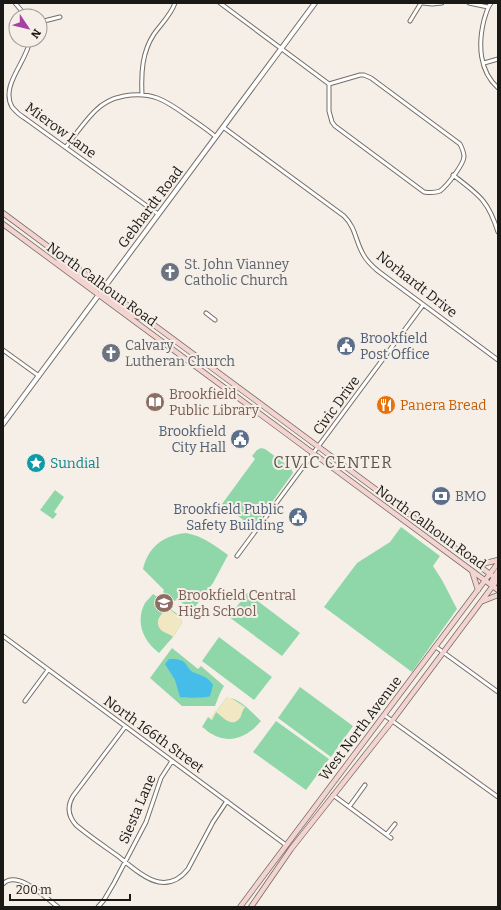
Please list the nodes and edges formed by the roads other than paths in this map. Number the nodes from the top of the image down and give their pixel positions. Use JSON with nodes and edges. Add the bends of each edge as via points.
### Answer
{"nodes":[{"id":1,"x":175,"y":3,"type":"edge"},
{"id":2,"x":220,"y":3,"type":"edge"},
{"id":3,"x":315,"y":3,"type":"edge"},
{"id":4,"x":422,"y":3,"type":"edge"},
{"id":5,"x":442,"y":3,"type":"edge"},
{"id":6,"x":469,"y":3,"type":"edge"},
{"id":7,"x":491,"y":3,"type":"edge"},
{"id":8,"x":488,"y":7,"type":"junction"},
{"id":9,"x":60,"y":17,"type":"dead end"},
{"id":10,"x":48,"y":20,"type":"edge"},
{"id":11,"x":410,"y":21,"type":"dead end"},
{"id":12,"x":27,"y":48,"type":"edge"},
{"id":13,"x":281,"y":49,"type":"junction"},
{"id":14,"x":498,"y":59,"type":"edge"},
{"id":15,"x":484,"y":63,"type":"junction"},
{"id":16,"x":329,"y":84,"type":"junction"},
{"id":17,"x":498,"y":88,"type":"edge"},
{"id":18,"x":142,"y":94,"type":"junction"},
{"id":19,"x":223,"y":127,"type":"junction"},
{"id":20,"x":216,"y":137,"type":"junction"},
{"id":21,"x":66,"y":148,"type":"junction"},
{"id":22,"x":453,"y":176,"type":"junction"},
{"id":23,"x":3,"y":213,"type":"edge"},
{"id":24,"x":158,"y":214,"type":"junction"},
{"id":25,"x":3,"y":224,"type":"edge"},
{"id":26,"x":498,"y":232,"type":"edge"},
{"id":27,"x":44,"y":255,"type":"junction"},
{"id":28,"x":104,"y":288,"type":"junction"},
{"id":29,"x":98,"y":294,"type":"junction"},
{"id":30,"x":423,"y":305,"type":"junction"},
{"id":31,"x":206,"y":313,"type":"dead end"},
{"id":32,"x":147,"y":320,"type":"junction"},
{"id":33,"x":215,"y":320,"type":"dead end"},
{"id":34,"x":3,"y":350,"type":"edge"},
{"id":35,"x":498,"y":360,"type":"edge"},
{"id":36,"x":39,"y":376,"type":"junction"},
{"id":37,"x":3,"y":424,"type":"edge"},
{"id":38,"x":319,"y":447,"type":"junction"},
{"id":39,"x":313,"y":454,"type":"junction"},
{"id":40,"x":237,"y":556,"type":"dead end"},
{"id":41,"x":498,"y":560,"type":"edge"},
{"id":42,"x":498,"y":563,"type":"edge"},
{"id":43,"x":478,"y":565,"type":"junction"},
{"id":44,"x":471,"y":570,"type":"junction"},
{"id":45,"x":498,"y":571,"type":"edge"},
{"id":46,"x":495,"y":578,"type":"edge"},
{"id":47,"x":485,"y":580,"type":"junction"},
{"id":48,"x":493,"y":586,"type":"junction"},
{"id":49,"x":478,"y":590,"type":"junction"},
{"id":50,"x":498,"y":590,"type":"edge"},
{"id":51,"x":498,"y":595,"type":"edge"},
{"id":52,"x":481,"y":602,"type":"junction"},
{"id":53,"x":3,"y":636,"type":"edge"},
{"id":54,"x":436,"y":647,"type":"junction"},
{"id":55,"x":443,"y":652,"type":"junction"},
{"id":56,"x":48,"y":670,"type":"junction"},
{"id":57,"x":498,"y":692,"type":"edge"},
{"id":58,"x":25,"y":702,"type":"dead end"},
{"id":59,"x":384,"y":715,"type":"junction"},
{"id":60,"x":392,"y":721,"type":"junction"},
{"id":61,"x":125,"y":727,"type":"junction"},
{"id":62,"x":172,"y":761,"type":"junction"},
{"id":63,"x":365,"y":785,"type":"dead end"},
{"id":64,"x":332,"y":795,"type":"junction"},
{"id":65,"x":498,"y":797,"type":"edge"},
{"id":66,"x":227,"y":801,"type":"junction"},
{"id":67,"x":349,"y":807,"type":"junction"},
{"id":68,"x":395,"y":824,"type":"dead end"},
{"id":69,"x":387,"y":834,"type":"junction"},
{"id":70,"x":391,"y":838,"type":"dead end"},
{"id":71,"x":286,"y":845,"type":"junction"},
{"id":72,"x":291,"y":849,"type":"junction"},
{"id":73,"x":126,"y":862,"type":"junction"},
{"id":74,"x":3,"y":884,"type":"edge"},
{"id":75,"x":58,"y":907,"type":"edge"},
{"id":76,"x":98,"y":907,"type":"edge"},
{"id":77,"x":240,"y":907,"type":"edge"},
{"id":78,"x":251,"y":907,"type":"edge"}],
"edges":[{"from":1,"to":18,"type":"street","via":[[145,52]]},
{"from":2,"to":13,"type":"street"},
{"from":3,"to":13,"type":"street","name":"Gebhardt Road"},
{"from":4,"to":5,"type":"street"},
{"from":4,"to":11,"type":"street"},
{"from":6,"to":8,"type":"street"},
{"from":7,"to":8,"type":"street"},
{"from":8,"to":15,"type":"street","via":[[480,42]]},
{"from":9,"to":10,"type":"street"},
{"from":12,"to":21,"type":"street","name":"Mierow Lane","via":[[6,85],[7,100],[13,109]]},
{"from":13,"to":16,"type":"street"},
{"from":13,"to":19,"type":"street","name":"Gebhardt Road"},
{"from":14,"to":15,"type":"street"},
{"from":15,"to":17,"type":"street","via":[[491,80]]},
{"from":16,"to":22,"type":"street","via":[[329,111],[332,122],[353,140],[424,192],[439,191]]},
{"from":16,"to":22,"type":"street","via":[[364,75],[383,86],[460,144],[464,158]]},
{"from":18,"to":20,"type":"street","via":[[170,103]]},
{"from":18,"to":21,"type":"street","via":[[120,97],[100,106]]},
{"from":19,"to":20,"type":"street","name":"Gebhardt Road"},
{"from":19,"to":30,"type":"street","name":"Norhardt Drive","via":[[344,216],[352,226],[363,254],[369,262]]},
{"from":20,"to":24,"type":"street","name":"Gebhardt Road"},
{"from":21,"to":24,"type":"street","name":"Mierow Lane"},
{"from":22,"to":26,"type":"street","via":[[484,201]]},
{"from":23,"to":28,"type":"main road","name":"North Calhoun Road"},
{"from":24,"to":28,"type":"street","name":"Gebhardt Road"},
{"from":25,"to":27,"type":"main road","name":"North Calhoun Road"},
{"from":27,"to":28,"type":"main road","via":[[72,270],[98,290]]},
{"from":27,"to":29,"type":"main road","name":"North Calhoun Road"},
{"from":28,"to":29,"type":"street","name":"Gebhardt Road"},
{"from":28,"to":32,"type":"main road","name":"North Calhoun Road"},
{"from":29,"to":32,"type":"main road","via":[[104,294],[133,315]]},
{"from":29,"to":36,"type":"street","name":"Gebhardt Road"},
{"from":29,"to":39,"type":"main road","name":"North Calhoun Road"},
{"from":30,"to":35,"type":"street","name":"Norhardt Drive"},
{"from":30,"to":38,"type":"street","name":"Civic Drive"},
{"from":31,"to":33,"type":"street"},
{"from":32,"to":38,"type":"main road","name":"North Calhoun Road"},
{"from":34,"to":36,"type":"street"},
{"from":36,"to":37,"type":"street","name":"Gebhardt Road"},
{"from":38,"to":39,"type":"street","name":"Civic Drive"},
{"from":38,"to":43,"type":"main road","name":"North Calhoun Road"},
{"from":39,"to":40,"type":"street","name":"Civic Drive"},
{"from":39,"to":44,"type":"main road","name":"North Calhoun Road"},
{"from":41,"to":43,"type":"main road"},
{"from":42,"to":46,"type":"main road","name":"West North Avenue"},
{"from":43,"to":46,"type":"main road","name":"North Calhoun Road"},
{"from":44,"to":47,"type":"main road","name":"North Calhoun Road"},
{"from":44,"to":49,"type":"main road"},
{"from":45,"to":46,"type":"main road"},
{"from":46,"to":47,"type":"main road","name":"West North Avenue"},
{"from":46,"to":48,"type":"main road","name":"West North Avenue"},
{"from":47,"to":48,"type":"main road","name":"North Calhoun Road"},
{"from":47,"to":49,"type":"main road","name":"West North Avenue"},
{"from":48,"to":50,"type":"main road","name":"North Calhoun Road"},
{"from":48,"to":52,"type":"main road","name":"West North Avenue"},
{"from":49,"to":54,"type":"main road","name":"West North Avenue"},
{"from":51,"to":52,"type":"main road"},
{"from":52,"to":55,"type":"main road","name":"West North Avenue"},
{"from":53,"to":56,"type":"street","name":"North 166th Street"},
{"from":54,"to":55,"type":"street"},
{"from":54,"to":59,"type":"main road","name":"West North Avenue"},
{"from":55,"to":57,"type":"street"},
{"from":55,"to":60,"type":"main road","name":"West North Avenue"},
{"from":56,"to":58,"type":"street"},
{"from":56,"to":61,"type":"street","name":"North 166th Street"},
{"from":59,"to":60,"type":"street"},
{"from":59,"to":71,"type":"main road","name":"West North Avenue"},
{"from":60,"to":64,"type":"main road","name":"West North Avenue"},
{"from":60,"to":65,"type":"street"},
{"from":61,"to":62,"type":"street","name":"North 166th Street"},
{"from":61,"to":73,"type":"street","via":[[73,796],[68,808],[70,817],[76,825]]},
{"from":62,"to":66,"type":"street","name":"North 166th Street"},
{"from":62,"to":73,"type":"street","name":"Siesta Lane","via":[[161,778],[146,822]]},
{"from":63,"to":67,"type":"street"},
{"from":64,"to":67,"type":"street"},
{"from":64,"to":72,"type":"main road","name":"West North Avenue"},
{"from":66,"to":71,"type":"street","name":"North 166th Street"},
{"from":66,"to":73,"type":"street","via":[[188,869],[173,881],[154,881]]},
{"from":67,"to":69,"type":"street"},
{"from":68,"to":69,"type":"street"},
{"from":69,"to":70,"type":"street"},
{"from":71,"to":72,"type":"street","name":"North 166th Street"},
{"from":71,"to":77,"type":"main road","name":"West North Avenue"},
{"from":72,"to":78,"type":"main road","name":"West North Avenue"},
{"from":73,"to":76,"type":"street","name":"Siesta Lane"},
{"from":74,"to":75,"type":"street","via":[[10,879],[17,879]]}]}
